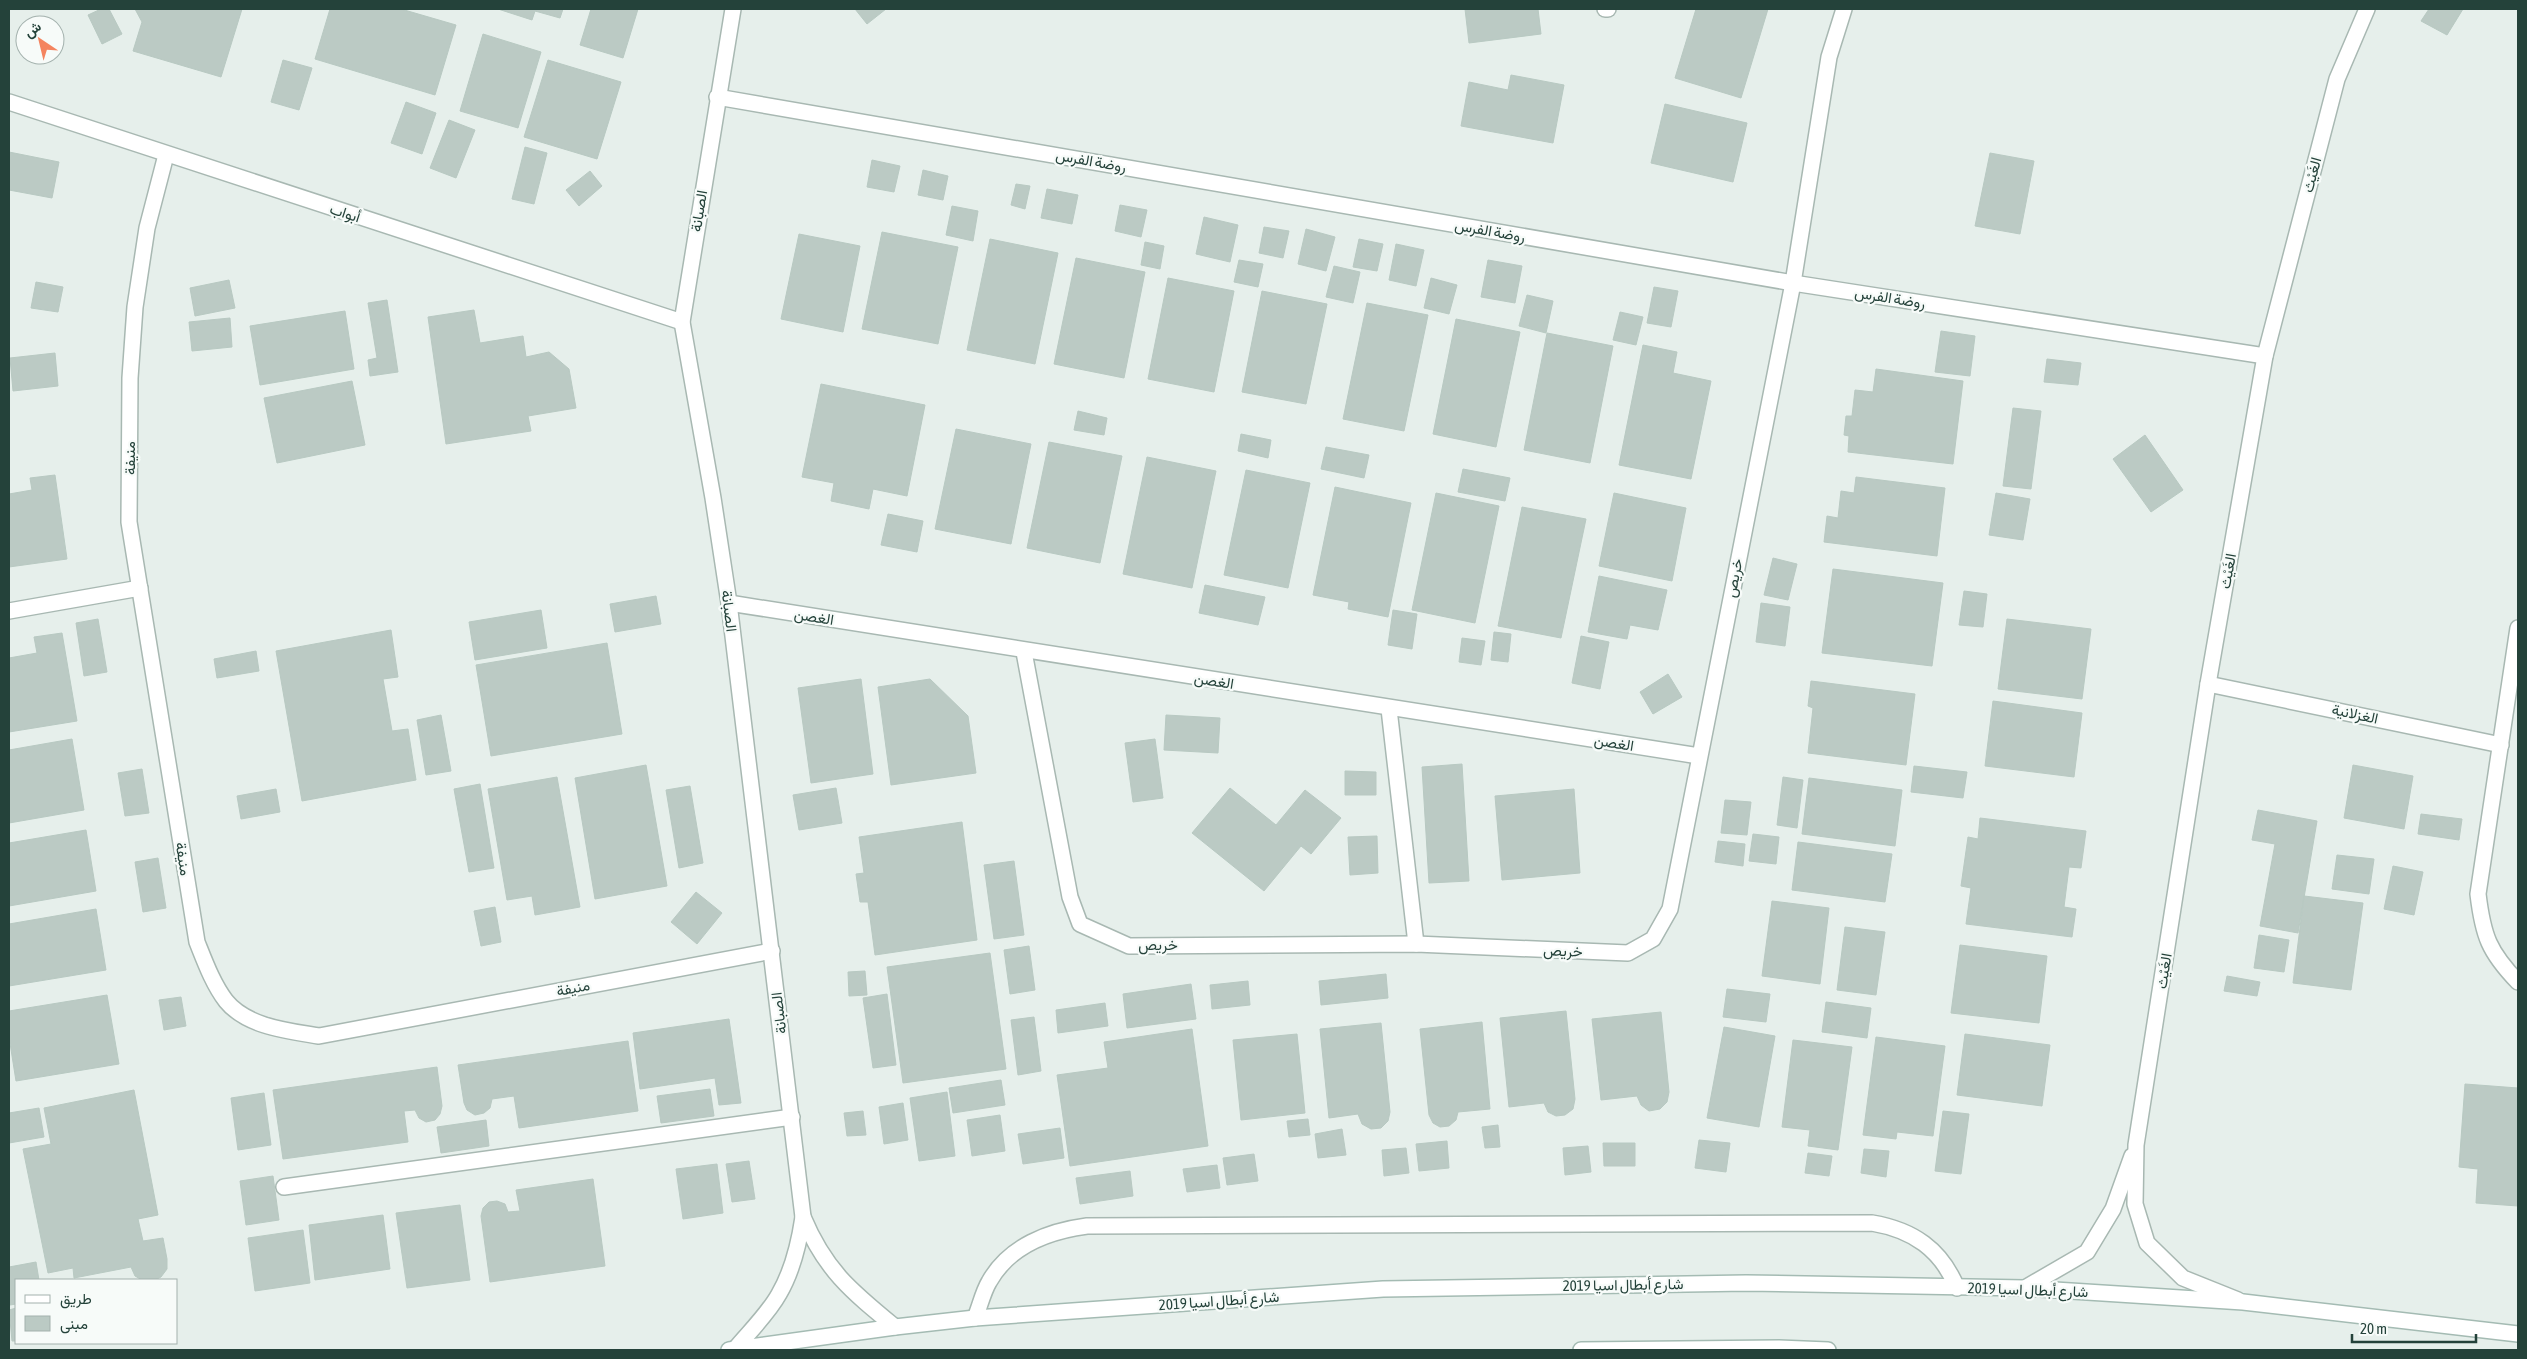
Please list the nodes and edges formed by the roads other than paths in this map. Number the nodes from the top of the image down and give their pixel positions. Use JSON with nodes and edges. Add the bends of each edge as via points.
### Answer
{"nodes":[{"id":1,"x":733,"y":9,"type":"edge"},
{"id":2,"x":1844,"y":9,"type":"edge"},
{"id":3,"x":2367,"y":9,"type":"edge"},
{"id":4,"x":717,"y":97,"type":"junction"},
{"id":5,"x":9,"y":102,"type":"edge"},
{"id":6,"x":166,"y":155,"type":"junction"},
{"id":7,"x":1793,"y":283,"type":"junction"},
{"id":8,"x":682,"y":322,"type":"junction"},
{"id":9,"x":2265,"y":356,"type":"junction"},
{"id":10,"x":140,"y":588,"type":"junction"},
{"id":11,"x":729,"y":603,"type":"junction"},
{"id":12,"x":9,"y":611,"type":"edge"},
{"id":13,"x":2518,"y":628,"type":"edge"},
{"id":14,"x":1024,"y":652,"type":"junction"},
{"id":15,"x":2208,"y":684,"type":"junction"},
{"id":16,"x":1389,"y":708,"type":"junction"},
{"id":17,"x":2501,"y":745,"type":"junction"},
{"id":18,"x":1699,"y":756,"type":"junction"},
{"id":19,"x":1416,"y":944,"type":"junction"},
{"id":20,"x":772,"y":951,"type":"junction"},
{"id":21,"x":2518,"y":982,"type":"edge"},
{"id":22,"x":792,"y":1117,"type":"junction"},
{"id":23,"x":2136,"y":1145,"type":"junction"},
{"id":24,"x":284,"y":1187,"type":"dead end"},
{"id":25,"x":803,"y":1216,"type":"junction"},
{"id":26,"x":1957,"y":1288,"type":"junction"},
{"id":27,"x":2025,"y":1288,"type":"junction"},
{"id":28,"x":2243,"y":1302,"type":"junction"},
{"id":29,"x":975,"y":1318,"type":"junction"},
{"id":30,"x":895,"y":1327,"type":"junction"},
{"id":31,"x":2518,"y":1334,"type":"edge"},
{"id":32,"x":732,"y":1350,"type":"edge"},
{"id":33,"x":1581,"y":1350,"type":"edge"},
{"id":34,"x":1828,"y":1350,"type":"edge"}],
"edges":[{"from":1,"to":4,"type":"street","name":"الصبانة"},
{"from":2,"to":7,"type":"street","name":"خريص","via":[[1829,57]]},
{"from":3,"to":9,"type":"street","name":"الغَيْث","via":[[2337,79]]},
{"from":4,"to":7,"type":"street","name":"روضة الفرس"},
{"from":4,"to":8,"type":"street","name":"الصبانة"},
{"from":5,"to":6,"type":"street","name":"أبواب"},
{"from":6,"to":8,"type":"street","name":"أبواب"},
{"from":6,"to":10,"type":"street","name":"منيفة","via":[[147,228],[135,307],[130,378],[129,522]]},
{"from":7,"to":9,"type":"street","name":"روضة الفرس"},
{"from":7,"to":18,"type":"street","name":"خريص"},
{"from":8,"to":11,"type":"street","name":"الصبانة","via":[[714,498]]},
{"from":9,"to":15,"type":"street","name":"الغَيْث"},
{"from":10,"to":12,"type":"street"},
{"from":10,"to":20,"type":"street","name":"منيفة","via":[[197,942],[227,1002],[251,1019],[278,1029],[319,1036]]},
{"from":11,"to":14,"type":"street","name":"الغصن"},
{"from":11,"to":20,"type":"street","name":"الصبانة"},
{"from":13,"to":17,"type":"street"},
{"from":14,"to":16,"type":"street","name":"الغصن"},
{"from":14,"to":19,"type":"street","name":"خريص","via":[[1070,897],[1080,924],[1129,946]]},
{"from":15,"to":17,"type":"street","name":"الغزلانية"},
{"from":15,"to":23,"type":"street","name":"الغَيْث"},
{"from":16,"to":18,"type":"street","name":"الغصن"},
{"from":16,"to":19,"type":"street"},
{"from":17,"to":21,"type":"street","via":[[2478,894],[2482,927],[2492,950]]},
{"from":18,"to":19,"type":"street","name":"خريص","via":[[1670,909],[1653,939],[1628,954]]},
{"from":20,"to":22,"type":"street","name":"الصبانة"},
{"from":22,"to":24,"type":"street"},
{"from":22,"to":25,"type":"street","name":"الصبانة"},
{"from":23,"to":27,"type":"street","name":"الغَيْث","via":[[2113,1209],[2087,1252]]},
{"from":23,"to":28,"type":"street","name":"الغَيْث","via":[[2135,1204],[2147,1243],[2183,1278]]},
{"from":25,"to":30,"type":"street","name":"الصبانة","via":[[814,1243],[830,1268],[849,1289]]},
{"from":25,"to":32,"type":"street","name":"الصبانة","via":[[799,1244],[778,1296]]},
{"from":26,"to":27,"type":"street","name":"شارع أبطال اسيا 2019"},
{"from":26,"to":29,"type":"street","name":"شارع أبطال اسيا 2019","via":[[1746,1283],[1383,1289]]},
{"from":26,"to":29,"type":"street","via":[[1950,1271],[1928,1245],[1892,1226],[1872,1223],[1087,1226],[1049,1234],[1020,1249],[1003,1263],[989,1282]]},
{"from":27,"to":28,"type":"street","name":"شارع أبطال اسيا 2019"},
{"from":28,"to":31,"type":"street","name":"شارع أبطال اسيا 2019"},
{"from":29,"to":30,"type":"street","name":"شارع أبطال اسيا 2019"},
{"from":30,"to":32,"type":"street","name":"شارع أبطال اسيا 2019"},
{"from":33,"to":34,"type":"street"}]}
